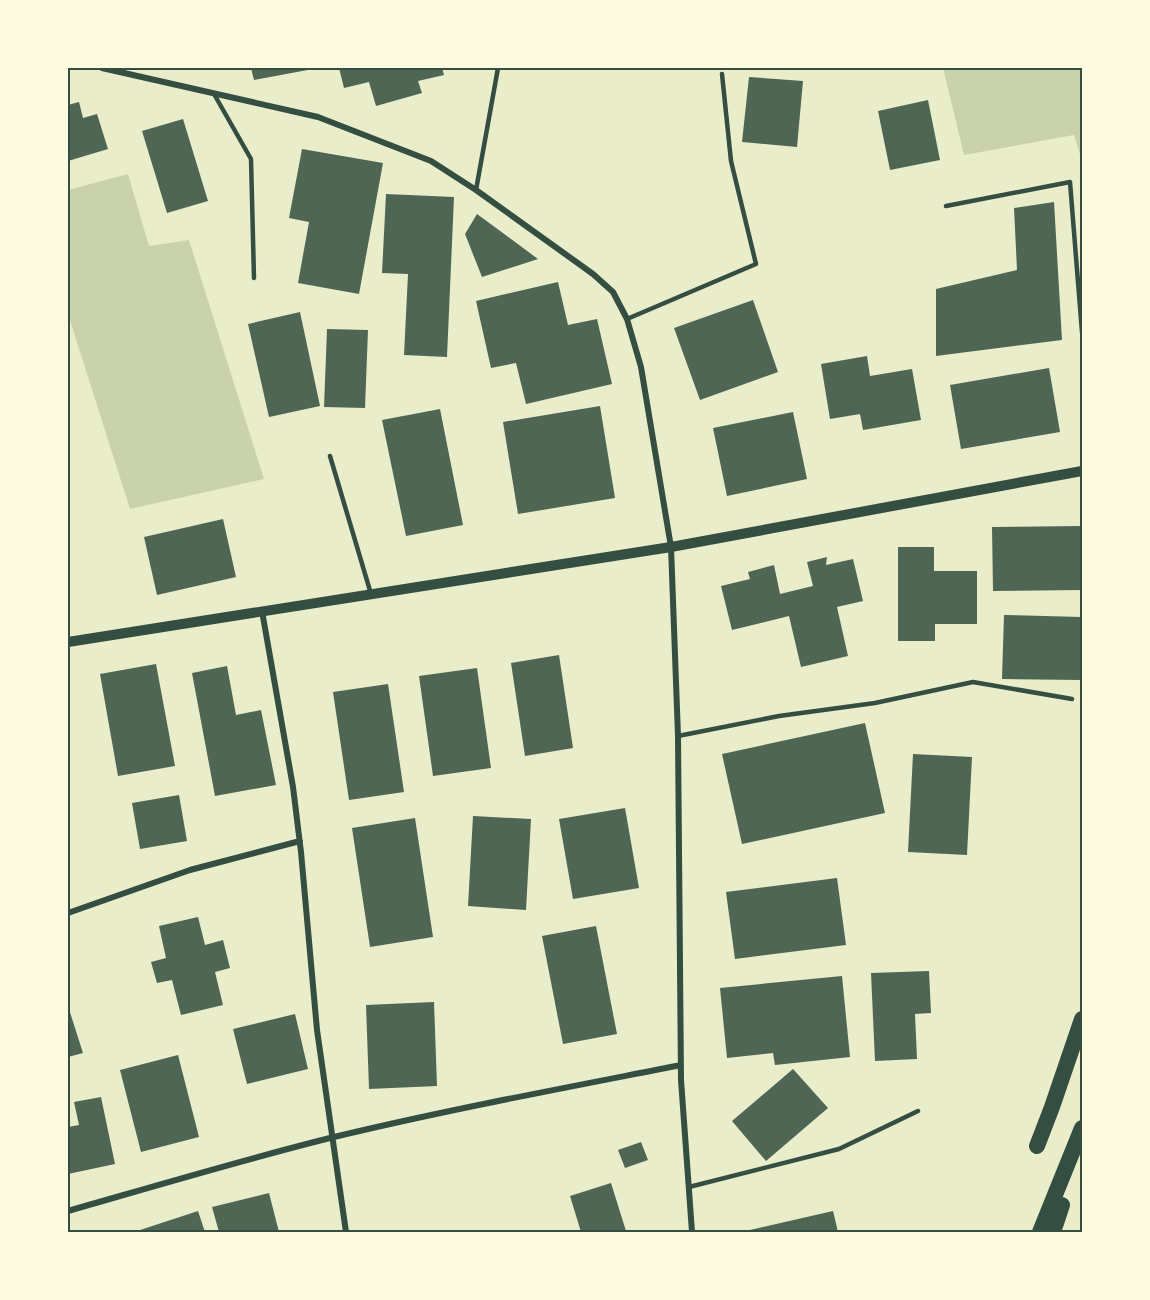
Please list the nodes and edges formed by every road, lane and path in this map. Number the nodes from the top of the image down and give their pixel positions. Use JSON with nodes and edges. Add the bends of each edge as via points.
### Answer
{"nodes":[{"id":1,"x":102,"y":68,"type":"edge"},
{"id":2,"x":498,"y":68,"type":"edge"},
{"id":3,"x":722,"y":74,"type":"dead end"},
{"id":4,"x":214,"y":94,"type":"junction"},
{"id":5,"x":476,"y":190,"type":"junction"},
{"id":6,"x":946,"y":206,"type":"dead end"},
{"id":7,"x":254,"y":278,"type":"dead end"},
{"id":8,"x":627,"y":319,"type":"junction"},
{"id":9,"x":1083,"y":332,"type":"edge"},
{"id":10,"x":330,"y":456,"type":"dead end"},
{"id":11,"x":1083,"y":471,"type":"edge"},
{"id":12,"x":671,"y":547,"type":"junction"},
{"id":13,"x":371,"y":594,"type":"junction"},
{"id":14,"x":262,"y":611,"type":"junction"},
{"id":15,"x":68,"y":642,"type":"edge"},
{"id":16,"x":1072,"y":699,"type":"dead end"},
{"id":17,"x":678,"y":736,"type":"junction"},
{"id":18,"x":300,"y":841,"type":"junction"},
{"id":19,"x":68,"y":913,"type":"edge"},
{"id":20,"x":1083,"y":1019,"type":"edge"},
{"id":21,"x":681,"y":1065,"type":"junction"},
{"id":22,"x":918,"y":1111,"type":"dead end"},
{"id":23,"x":1083,"y":1128,"type":"edge"},
{"id":24,"x":332,"y":1138,"type":"junction"},
{"id":25,"x":1083,"y":1144,"type":"edge"},
{"id":26,"x":1037,"y":1146,"type":"dead end"},
{"id":27,"x":688,"y":1187,"type":"junction"},
{"id":28,"x":68,"y":1211,"type":"edge"},
{"id":29,"x":346,"y":1233,"type":"edge"},
{"id":30,"x":692,"y":1233,"type":"edge"},
{"id":31,"x":1040,"y":1233,"type":"edge"},
{"id":32,"x":1053,"y":1233,"type":"edge"}],
"edges":[{"from":1,"to":4,"type":"street"},
{"from":2,"to":5,"type":"lane"},
{"from":3,"to":8,"type":"lane","via":[[731,160],[756,264]]},
{"from":4,"to":5,"type":"street","via":[[318,117],[431,161]]},
{"from":4,"to":7,"type":"lane","via":[[251,159]]},
{"from":5,"to":8,"type":"street","via":[[593,274],[613,292]]},
{"from":6,"to":9,"type":"lane","via":[[1070,182]]},
{"from":8,"to":12,"type":"street","via":[[641,367]]},
{"from":10,"to":13,"type":"lane"},
{"from":11,"to":12,"type":"street"},
{"from":12,"to":13,"type":"street"},
{"from":12,"to":17,"type":"street"},
{"from":13,"to":14,"type":"street"},
{"from":14,"to":15,"type":"street"},
{"from":14,"to":18,"type":"street"},
{"from":16,"to":17,"type":"lane","via":[[973,682],[875,703],[779,716]]},
{"from":17,"to":21,"type":"street"},
{"from":18,"to":19,"type":"street","via":[[190,870]]},
{"from":18,"to":24,"type":"street","via":[[317,1030]]},
{"from":20,"to":26,"type":"highway"},
{"from":21,"to":24,"type":"street"},
{"from":21,"to":27,"type":"street"},
{"from":22,"to":27,"type":"lane","via":[[839,1149]]},
{"from":23,"to":31,"type":"highway"},
{"from":24,"to":28,"type":"street"},
{"from":24,"to":29,"type":"street"},
{"from":25,"to":32,"type":"highway"},
{"from":27,"to":30,"type":"street"}]}
